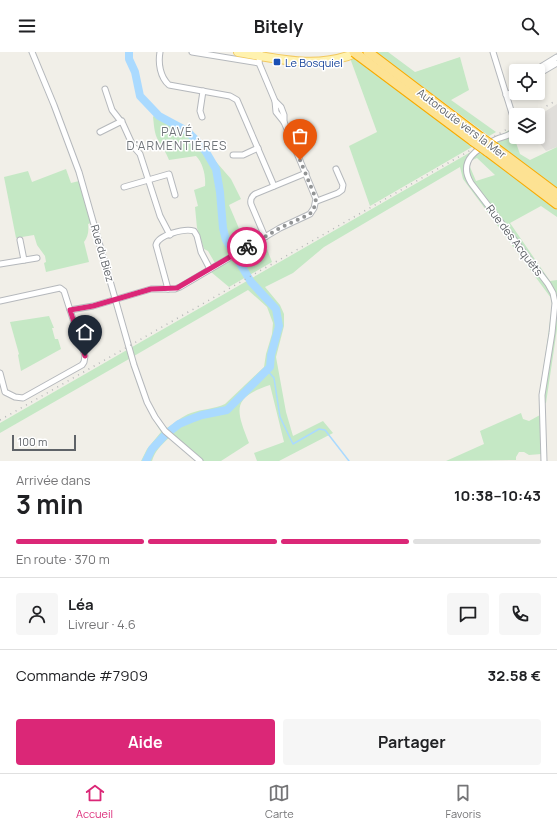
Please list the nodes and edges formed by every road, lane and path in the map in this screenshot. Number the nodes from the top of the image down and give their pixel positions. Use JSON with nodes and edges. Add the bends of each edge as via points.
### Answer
{"nodes":[{"id":1,"x":32,"y":52,"type":"edge"},
{"id":2,"x":160,"y":52,"type":"edge"},
{"id":3,"x":192,"y":52,"type":"edge"},
{"id":4,"x":238,"y":52,"type":"edge"},
{"id":5,"x":368,"y":52,"type":"edge"},
{"id":6,"x":493,"y":52,"type":"edge"},
{"id":7,"x":355,"y":53,"type":"edge"},
{"id":8,"x":260,"y":56,"type":"edge"},
{"id":9,"x":557,"y":57,"type":"edge"},
{"id":10,"x":557,"y":63,"type":"edge"},
{"id":11,"x":545,"y":64,"type":"edge"},
{"id":12,"x":545,"y":71,"type":"edge"},
{"id":13,"x":105,"y":89,"type":"dead end"},
{"id":14,"x":203,"y":91,"type":"junction"},
{"id":15,"x":509,"y":94,"type":"edge"},
{"id":16,"x":506,"y":95,"type":"junction"},
{"id":17,"x":202,"y":117,"type":"dead end"},
{"id":18,"x":122,"y":121,"type":"junction"},
{"id":19,"x":100,"y":132,"type":"dead end"},
{"id":20,"x":476,"y":139,"type":"junction"},
{"id":21,"x":258,"y":148,"type":"junction"},
{"id":22,"x":490,"y":149,"type":"junction"},
{"id":23,"x":233,"y":155,"type":"dead end"},
{"id":24,"x":336,"y":169,"type":"dead end"},
{"id":25,"x":306,"y":172,"type":"junction"},
{"id":26,"x":148,"y":180,"type":"junction"},
{"id":27,"x":274,"y":186,"type":"junction"},
{"id":28,"x":124,"y":187,"type":"dead end"},
{"id":29,"x":557,"y":194,"type":"edge"},
{"id":30,"x":175,"y":195,"type":"dead end"},
{"id":31,"x":316,"y":201,"type":"junction"},
{"id":32,"x":557,"y":204,"type":"edge"},
{"id":33,"x":170,"y":235,"type":"junction"},
{"id":34,"x":265,"y":237,"type":"junction"},
{"id":35,"x":20,"y":240,"type":"dead end"},
{"id":36,"x":37,"y":258,"type":"dead end"},
{"id":37,"x":24,"y":260,"type":"junction"},
{"id":38,"x":0,"y":264,"type":"edge"},
{"id":39,"x":210,"y":269,"type":"junction"},
{"id":40,"x":168,"y":289,"type":"junction"},
{"id":41,"x":116,"y":299,"type":"junction"},
{"id":42,"x":0,"y":301,"type":"edge"},
{"id":43,"x":70,"y":310,"type":"junction"},
{"id":44,"x":0,"y":373,"type":"edge"},
{"id":45,"x":200,"y":461,"type":"edge"},
{"id":46,"x":544,"y":461,"type":"edge"}],
"edges":[{"from":1,"to":41,"type":"street","name":"Rue du Biez","via":[[77,166]]},
{"from":2,"to":14,"type":"street","via":[[160,66],[167,84]]},
{"from":3,"to":8,"type":"street"},
{"from":4,"to":8,"type":"main road"},
{"from":5,"to":20,"type":"highway","name":"Autoroute vers la Mer"},
{"from":6,"to":16,"type":"street","name":"Rue des Acquêts"},
{"from":7,"to":8,"type":"main road","via":[[320,59]]},
{"from":7,"to":20,"type":"highway"},
{"from":8,"to":25,"type":"street","via":[[275,101],[281,107],[284,122]]},
{"from":9,"to":11,"type":"street"},
{"from":10,"to":12,"type":"street"},
{"from":13,"to":18,"type":"street","via":[[112,110]]},
{"from":14,"to":17,"type":"street","via":[[200,111]]},
{"from":14,"to":21,"type":"street","via":[[236,98]]},
{"from":15,"to":16,"type":"street"},
{"from":16,"to":46,"type":"street","name":"Rue des Acquêts","via":[[515,126],[514,132],[474,153],[466,170],[472,183],[554,295],[553,325],[542,398]]},
{"from":18,"to":19,"type":"street"},
{"from":18,"to":26,"type":"street","via":[[133,146],[140,154]]},
{"from":20,"to":22,"type":"highway","bridge":true},
{"from":21,"to":23,"type":"street","via":[[242,155]]},
{"from":21,"to":27,"type":"street"},
{"from":22,"to":29,"type":"highway","name":"Autoroute vers la Mer"},
{"from":22,"to":32,"type":"highway"},
{"from":24,"to":31,"type":"street","via":[[343,185],[342,190]]},
{"from":25,"to":27,"type":"street"},
{"from":25,"to":31,"type":"street"},
{"from":26,"to":28,"type":"street"},
{"from":26,"to":30,"type":"street","via":[[170,174]]},
{"from":26,"to":33,"type":"street","via":[[160,216]]},
{"from":27,"to":34,"type":"street","via":[[253,195],[251,200]]},
{"from":31,"to":34,"type":"street","via":[[310,214]]},
{"from":33,"to":39,"type":"street","via":[[194,231]]},
{"from":33,"to":40,"type":"street","via":[[156,243]]},
{"from":34,"to":39,"type":"street"},
{"from":35,"to":37,"type":"street"},
{"from":36,"to":37,"type":"street"},
{"from":37,"to":38,"type":"street"},
{"from":39,"to":40,"type":"street","via":[[180,287]]},
{"from":40,"to":41,"type":"street","via":[[151,289]]},
{"from":41,"to":43,"type":"street"},
{"from":41,"to":45,"type":"street","name":"Rue du Biez","via":[[140,384],[153,414],[165,431]]},
{"from":42,"to":43,"type":"street","via":[[60,288],[64,290]]},
{"from":43,"to":44,"type":"street","via":[[85,356],[82,365],[23,398],[5,392]]}]}
